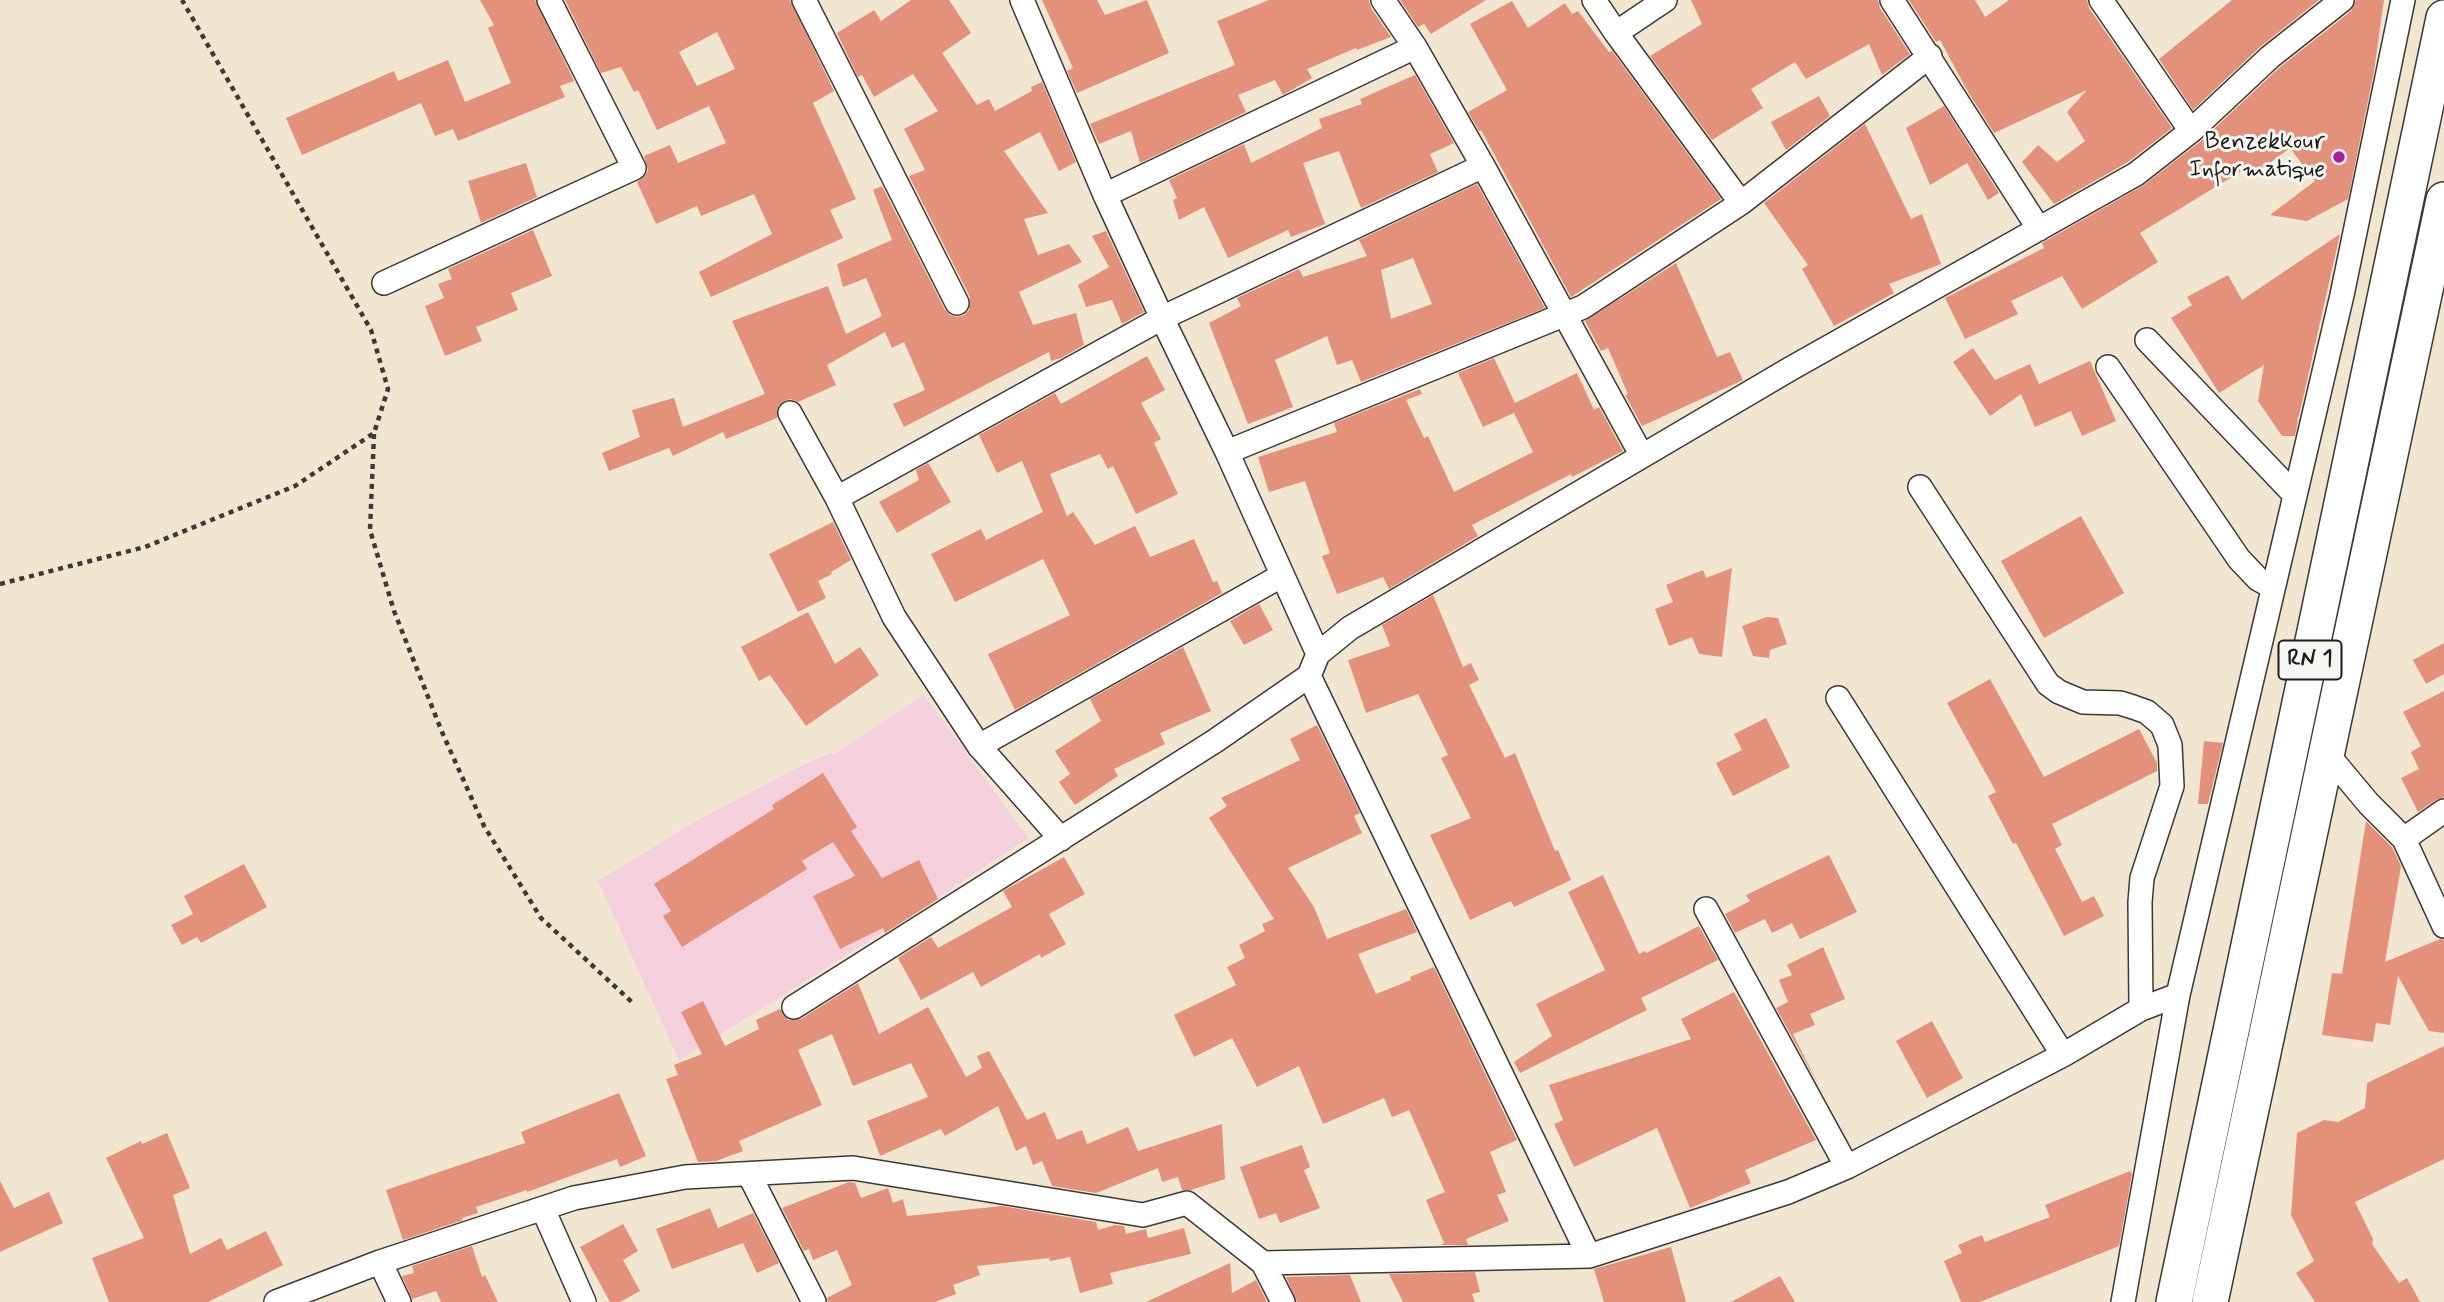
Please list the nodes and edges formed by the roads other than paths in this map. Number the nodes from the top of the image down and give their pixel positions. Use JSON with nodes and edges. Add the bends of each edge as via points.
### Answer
{"nodes":[{"id":1,"x":549,"y":0,"type":"edge"},
{"id":2,"x":804,"y":0,"type":"edge"},
{"id":3,"x":1022,"y":0,"type":"edge"},
{"id":4,"x":1383,"y":0,"type":"edge"},
{"id":5,"x":1594,"y":0,"type":"edge"},
{"id":6,"x":1665,"y":0,"type":"edge"},
{"id":7,"x":1892,"y":0,"type":"edge"},
{"id":8,"x":2101,"y":0,"type":"edge"},
{"id":9,"x":2342,"y":0,"type":"edge"},
{"id":10,"x":2403,"y":0,"type":"edge"},
{"id":11,"x":2444,"y":18,"type":"edge"},
{"id":12,"x":1616,"y":33,"type":"junction"},
{"id":13,"x":1415,"y":47,"type":"junction"},
{"id":14,"x":1930,"y":56,"type":"junction"},
{"id":15,"x":2191,"y":131,"type":"junction"},
{"id":16,"x":1483,"y":166,"type":"junction"},
{"id":17,"x":1105,"y":195,"type":"junction"},
{"id":18,"x":2444,"y":200,"type":"edge"},
{"id":19,"x":1741,"y":203,"type":"junction"},
{"id":20,"x":2039,"y":229,"type":"junction"},
{"id":21,"x":384,"y":283,"type":"dead end"},
{"id":22,"x":957,"y":303,"type":"dead end"},
{"id":23,"x":1564,"y":315,"type":"junction"},
{"id":24,"x":1161,"y":318,"type":"junction"},
{"id":25,"x":2147,"y":340,"type":"dead end"},
{"id":26,"x":2108,"y":367,"type":"dead end"},
{"id":27,"x":790,"y":413,"type":"dead end"},
{"id":28,"x":1227,"y":452,"type":"junction"},
{"id":29,"x":1642,"y":456,"type":"junction"},
{"id":30,"x":1920,"y":487,"type":"dead end"},
{"id":31,"x":2295,"y":495,"type":"junction"},
{"id":32,"x":836,"y":498,"type":"junction"},
{"id":33,"x":1281,"y":576,"type":"junction"},
{"id":34,"x":2273,"y":587,"type":"junction"},
{"id":35,"x":1318,"y":654,"type":"junction"},
{"id":36,"x":1309,"y":676,"type":"junction"},
{"id":37,"x":1838,"y":698,"type":"dead end"},
{"id":38,"x":979,"y":746,"type":"junction"},
{"id":39,"x":2328,"y":755,"type":"junction"},
{"id":40,"x":2444,"y":811,"type":"edge"},
{"id":41,"x":1061,"y":839,"type":"junction"},
{"id":42,"x":2404,"y":839,"type":"junction"},
{"id":43,"x":1706,"y":909,"type":"dead end"},
{"id":44,"x":2444,"y":926,"type":"edge"},
{"id":45,"x":2178,"y":995,"type":"junction"},
{"id":46,"x":794,"y":1007,"type":"dead end"},
{"id":47,"x":2141,"y":1009,"type":"junction"},
{"id":48,"x":2063,"y":1055,"type":"junction"},
{"id":49,"x":1847,"y":1167,"type":"junction"},
{"id":50,"x":749,"y":1174,"type":"junction"},
{"id":51,"x":543,"y":1209,"type":"junction"},
{"id":52,"x":1589,"y":1256,"type":"junction"},
{"id":53,"x":380,"y":1262,"type":"junction"},
{"id":54,"x":1263,"y":1263,"type":"junction"},
{"id":55,"x":276,"y":1302,"type":"edge"},
{"id":56,"x":399,"y":1302,"type":"edge"},
{"id":57,"x":584,"y":1302,"type":"edge"},
{"id":58,"x":814,"y":1302,"type":"edge"},
{"id":59,"x":1283,"y":1302,"type":"edge"},
{"id":60,"x":2123,"y":1302,"type":"edge"},
{"id":61,"x":2174,"y":1302,"type":"edge"},
{"id":62,"x":2210,"y":1302,"type":"edge"}],
"edges":[{"from":1,"to":21,"type":"street","via":[[634,168]]},
{"from":2,"to":22,"type":"street"},
{"from":3,"to":17,"type":"street"},
{"from":4,"to":13,"type":"street"},
{"from":5,"to":12,"type":"street"},
{"from":6,"to":12,"type":"street"},
{"from":7,"to":14,"type":"street"},
{"from":8,"to":15,"type":"street"},
{"from":9,"to":15,"type":"street","via":[[2270,57]]},
{"from":10,"to":31,"type":"street"},
{"from":11,"to":61,"type":"highway","number":"RN 1"},
{"from":12,"to":19,"type":"street"},
{"from":13,"to":16,"type":"street"},
{"from":13,"to":17,"type":"street"},
{"from":14,"to":19,"type":"street"},
{"from":14,"to":20,"type":"street"},
{"from":15,"to":20,"type":"street","via":[[2136,174]]},
{"from":16,"to":23,"type":"street"},
{"from":16,"to":24,"type":"street"},
{"from":17,"to":24,"type":"street"},
{"from":18,"to":39,"type":"highway","number":"RN 1"},
{"from":19,"to":23,"type":"street"},
{"from":20,"to":29,"type":"street"},
{"from":23,"to":28,"type":"street"},
{"from":23,"to":29,"type":"street"},
{"from":24,"to":28,"type":"street"},
{"from":24,"to":32,"type":"street"},
{"from":25,"to":31,"type":"street"},
{"from":26,"to":34,"type":"street","via":[[2239,559]]},
{"from":27,"to":32,"type":"street"},
{"from":28,"to":33,"type":"street"},
{"from":29,"to":35,"type":"street","via":[[1359,622]]},
{"from":30,"to":47,"type":"street","via":[[2048,684],[2083,702],[2120,703],[2147,712],[2162,725],[2171,756],[2172,786],[2142,878]]},
{"from":31,"to":34,"type":"street"},
{"from":32,"to":38,"type":"street","via":[[894,617]]},
{"from":33,"to":35,"type":"street"},
{"from":33,"to":38,"type":"street"},
{"from":34,"to":45,"type":"street"},
{"from":35,"to":36,"type":"street"},
{"from":36,"to":41,"type":"street"},
{"from":36,"to":52,"type":"street"},
{"from":37,"to":48,"type":"street"},
{"from":38,"to":41,"type":"street"},
{"from":39,"to":42,"type":"street"},
{"from":39,"to":62,"type":"highway","number":"RN 1"},
{"from":40,"to":42,"type":"street"},
{"from":41,"to":46,"type":"street"},
{"from":42,"to":44,"type":"street"},
{"from":43,"to":49,"type":"street"},
{"from":45,"to":47,"type":"street"},
{"from":45,"to":60,"type":"street"},
{"from":47,"to":48,"type":"street"},
{"from":48,"to":49,"type":"street"},
{"from":49,"to":52,"type":"street","via":[[1787,1192]]},
{"from":50,"to":51,"type":"street","via":[[685,1177],[574,1198]]},
{"from":50,"to":54,"type":"street","via":[[853,1168],[1143,1214],[1187,1203]]},
{"from":50,"to":58,"type":"street"},
{"from":51,"to":53,"type":"street"},
{"from":51,"to":57,"type":"street"},
{"from":52,"to":54,"type":"street"},
{"from":53,"to":55,"type":"street"},
{"from":53,"to":56,"type":"street"},
{"from":54,"to":59,"type":"street"}]}
